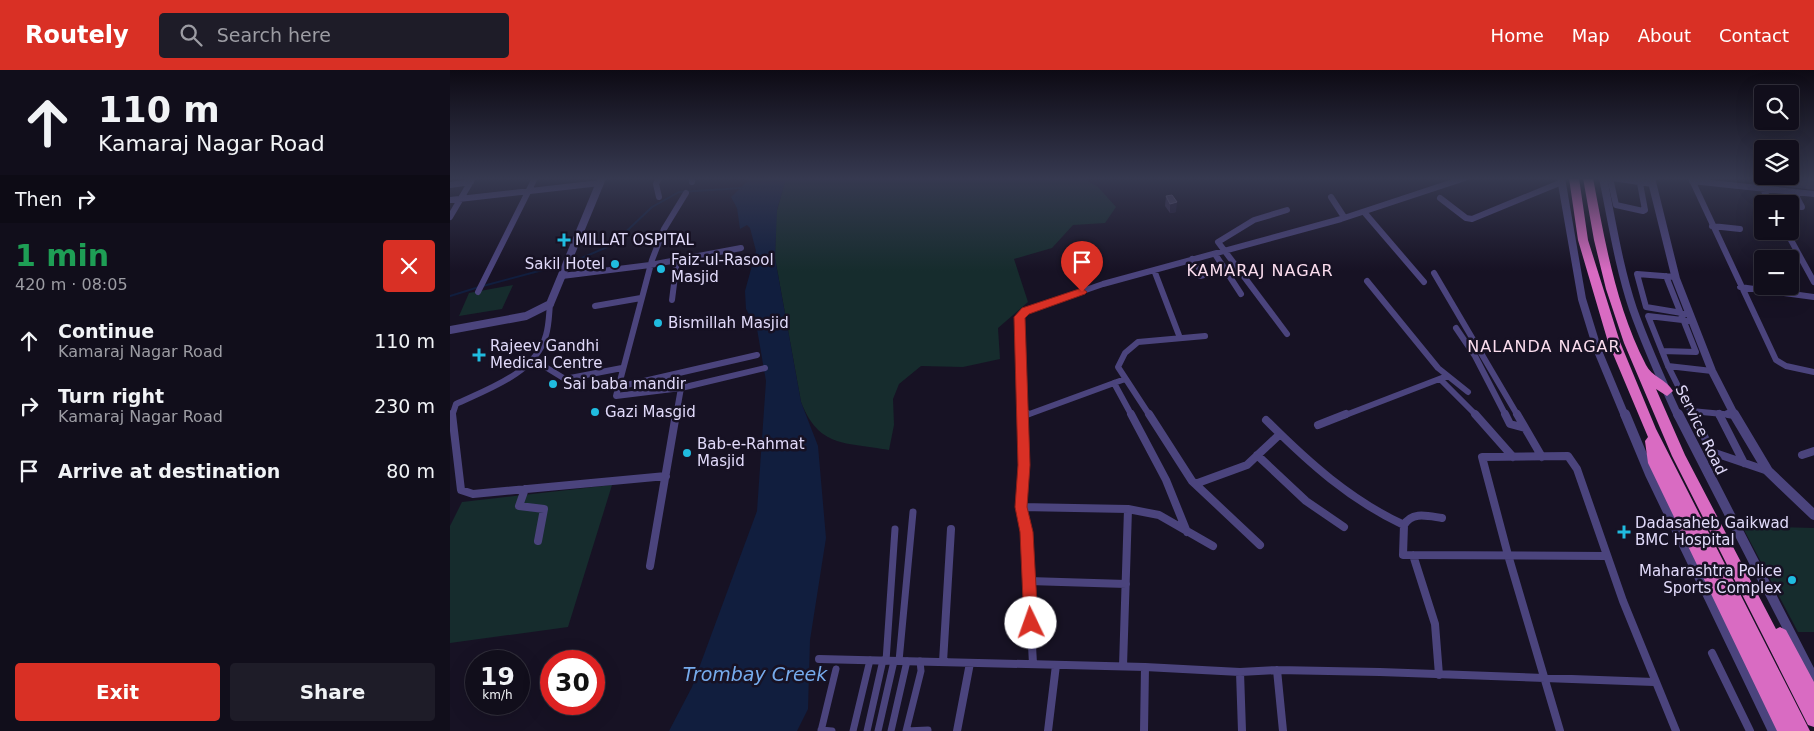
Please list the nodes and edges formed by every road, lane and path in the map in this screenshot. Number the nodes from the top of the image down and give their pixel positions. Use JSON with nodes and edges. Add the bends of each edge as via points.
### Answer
{"nodes":[{"id":1,"x":520,"y":209,"type":"edge"},
{"id":2,"x":590,"y":209,"type":"edge"},
{"id":3,"x":677,"y":209,"type":"edge"},
{"id":4,"x":1339,"y":209,"type":"edge"},
{"id":5,"x":1374,"y":209,"type":"edge"},
{"id":6,"x":1454,"y":209,"type":"edge"},
{"id":7,"x":1495,"y":209,"type":"edge"},
{"id":8,"x":1566,"y":209,"type":"edge"},
{"id":9,"x":1578,"y":209,"type":"edge"},
{"id":10,"x":1597,"y":209,"type":"edge"},
{"id":11,"x":1605,"y":209,"type":"edge"},
{"id":12,"x":1654,"y":209,"type":"edge"},
{"id":13,"x":1705,"y":209,"type":"edge"},
{"id":14,"x":1287,"y":210,"type":"dead end"},
{"id":15,"x":1659,"y":210,"type":"joint"},
{"id":16,"x":1364,"y":212,"type":"junction"},
{"id":17,"x":1344,"y":217,"type":"junction"},
{"id":18,"x":1712,"y":226,"type":"junction"},
{"id":19,"x":1740,"y":229,"type":"dead end"},
{"id":20,"x":1791,"y":240,"type":"edge"},
{"id":21,"x":741,"y":248,"type":"dead end"},
{"id":22,"x":1225,"y":251,"type":"junction"},
{"id":23,"x":1214,"y":254,"type":"junction"},
{"id":24,"x":1192,"y":259,"type":"junction"},
{"id":25,"x":677,"y":260,"type":"junction"},
{"id":26,"x":650,"y":265,"type":"junction"},
{"id":27,"x":1154,"y":270,"type":"junction"},
{"id":28,"x":1434,"y":273,"type":"dead end"},
{"id":29,"x":562,"y":276,"type":"junction"},
{"id":30,"x":1200,"y":276,"type":"dead end"},
{"id":31,"x":1666,"y":276,"type":"junction"},
{"id":32,"x":1676,"y":277,"type":"junction"},
{"id":33,"x":1367,"y":282,"type":"dead end"},
{"id":34,"x":1424,"y":282,"type":"dead end"},
{"id":35,"x":1814,"y":282,"type":"edge"},
{"id":36,"x":1740,"y":287,"type":"junction"},
{"id":37,"x":478,"y":292,"type":"dead end"},
{"id":38,"x":1241,"y":294,"type":"dead end"},
{"id":39,"x":1814,"y":297,"type":"edge"},
{"id":40,"x":641,"y":298,"type":"junction"},
{"id":41,"x":672,"y":300,"type":"dead end"},
{"id":42,"x":550,"y":304,"type":"junction"},
{"id":43,"x":595,"y":306,"type":"dead end"},
{"id":44,"x":1685,"y":317,"type":"junction"},
{"id":45,"x":450,"y":324,"type":"edge"},
{"id":46,"x":1456,"y":328,"type":"dead end"},
{"id":47,"x":450,"y":330,"type":"edge"},
{"id":48,"x":1287,"y":334,"type":"dead end"},
{"id":49,"x":1206,"y":336,"type":"dead end"},
{"id":50,"x":1180,"y":338,"type":"junction"},
{"id":51,"x":1662,"y":351,"type":"junction"},
{"id":52,"x":757,"y":355,"type":"dead end"},
{"id":53,"x":534,"y":360,"type":"junction"},
{"id":54,"x":1668,"y":366,"type":"junction"},
{"id":55,"x":622,"y":368,"type":"junction"},
{"id":56,"x":765,"y":368,"type":"dead end"},
{"id":57,"x":1642,"y":371,"type":"junction"},
{"id":58,"x":1712,"y":371,"type":"junction"},
{"id":59,"x":1814,"y":372,"type":"edge"},
{"id":60,"x":1443,"y":377,"type":"junction"},
{"id":61,"x":1125,"y":379,"type":"junction"},
{"id":62,"x":1114,"y":383,"type":"junction"},
{"id":63,"x":618,"y":387,"type":"junction"},
{"id":64,"x":681,"y":388,"type":"junction"},
{"id":65,"x":1667,"y":391,"type":"junction"},
{"id":66,"x":1468,"y":392,"type":"dead end"},
{"id":67,"x":1691,"y":410,"type":"junction"},
{"id":68,"x":1718,"y":413,"type":"junction"},
{"id":69,"x":1734,"y":415,"type":"junction"},
{"id":70,"x":1023,"y":416,"type":"junction"},
{"id":71,"x":1662,"y":418,"type":"junction"},
{"id":72,"x":1266,"y":420,"type":"dead end"},
{"id":73,"x":1318,"y":425,"type":"dead end"},
{"id":74,"x":1525,"y":428,"type":"junction"},
{"id":75,"x":1650,"y":429,"type":"junction"},
{"id":76,"x":1280,"y":434,"type":"junction"},
{"id":77,"x":1814,"y":451,"type":"edge"},
{"id":78,"x":1257,"y":455,"type":"junction"},
{"id":79,"x":1802,"y":455,"type":"dead end"},
{"id":80,"x":1542,"y":456,"type":"junction"},
{"id":81,"x":1513,"y":457,"type":"junction"},
{"id":82,"x":1744,"y":463,"type":"junction"},
{"id":83,"x":1768,"y":471,"type":"junction"},
{"id":84,"x":666,"y":476,"type":"junction"},
{"id":85,"x":1195,"y":484,"type":"junction"},
{"id":86,"x":525,"y":489,"type":"junction"},
{"id":87,"x":1021,"y":507,"type":"junction"},
{"id":88,"x":1128,"y":509,"type":"junction"},
{"id":89,"x":913,"y":512,"type":"dead end"},
{"id":90,"x":1814,"y":515,"type":"edge"},
{"id":91,"x":1442,"y":518,"type":"dead end"},
{"id":92,"x":1404,"y":525,"type":"junction"},
{"id":93,"x":1344,"y":527,"type":"dead end"},
{"id":94,"x":895,"y":529,"type":"dead end"},
{"id":95,"x":952,"y":529,"type":"dead end"},
{"id":96,"x":1188,"y":532,"type":"junction"},
{"id":97,"x":538,"y":541,"type":"dead end"},
{"id":98,"x":1260,"y":545,"type":"dead end"},
{"id":99,"x":1213,"y":546,"type":"dead end"},
{"id":100,"x":1413,"y":555,"type":"junction"},
{"id":101,"x":1508,"y":555,"type":"junction"},
{"id":102,"x":1606,"y":556,"type":"junction"},
{"id":103,"x":650,"y":566,"type":"dead end"},
{"id":104,"x":1029,"y":581,"type":"junction"},
{"id":105,"x":1126,"y":584,"type":"junction"},
{"id":106,"x":1712,"y":653,"type":"dead end"},
{"id":107,"x":819,"y":659,"type":"dead end"},
{"id":108,"x":870,"y":660,"type":"junction"},
{"id":109,"x":894,"y":661,"type":"junction"},
{"id":110,"x":920,"y":661,"type":"junction"},
{"id":111,"x":943,"y":662,"type":"junction"},
{"id":112,"x":970,"y":663,"type":"junction"},
{"id":113,"x":1033,"y":664,"type":"junction"},
{"id":114,"x":1056,"y":665,"type":"junction"},
{"id":115,"x":1123,"y":666,"type":"junction"},
{"id":116,"x":1145,"y":667,"type":"junction"},
{"id":117,"x":836,"y":670,"type":"dead end"},
{"id":118,"x":1277,"y":670,"type":"junction"},
{"id":119,"x":1240,"y":672,"type":"junction"},
{"id":120,"x":1439,"y":675,"type":"junction"},
{"id":121,"x":1545,"y":679,"type":"junction"},
{"id":122,"x":1814,"y":679,"type":"edge"},
{"id":123,"x":1654,"y":682,"type":"junction"},
{"id":124,"x":1814,"y":699,"type":"edge"},
{"id":125,"x":1814,"y":719,"type":"edge"},
{"id":126,"x":821,"y":730,"type":"edge"},
{"id":127,"x":928,"y":730,"type":"edge"},
{"id":128,"x":832,"y":731,"type":"edge"},
{"id":129,"x":853,"y":731,"type":"edge"},
{"id":130,"x":867,"y":731,"type":"edge"},
{"id":131,"x":878,"y":731,"type":"edge"},
{"id":132,"x":891,"y":731,"type":"edge"},
{"id":133,"x":958,"y":731,"type":"edge"},
{"id":134,"x":1048,"y":731,"type":"edge"},
{"id":135,"x":1144,"y":731,"type":"edge"},
{"id":136,"x":1242,"y":731,"type":"edge"},
{"id":137,"x":1284,"y":731,"type":"edge"},
{"id":138,"x":1560,"y":731,"type":"edge"},
{"id":139,"x":1676,"y":731,"type":"edge"},
{"id":140,"x":1750,"y":731,"type":"edge"},
{"id":141,"x":1773,"y":731,"type":"edge"},
{"id":142,"x":1786,"y":731,"type":"edge"},
{"id":143,"x":1802,"y":731,"type":"edge"}],
"edges":[{"from":1,"to":37,"type":"street"},
{"from":2,"to":29,"type":"street"},
{"from":3,"to":26,"type":"street","via":[[664,229]]},
{"from":4,"to":17,"type":"street"},
{"from":5,"to":16,"type":"street"},
{"from":6,"to":7,"type":"street","via":[[1472,219]]},
{"from":8,"to":141,"type":"street","via":[[1580,290],[1601,360],[1650,474]]},
{"from":9,"to":75,"type":"highway","via":[[1583,240],[1614,342]]},
{"from":10,"to":57,"type":"highway","via":[[1599,240],[1611,289]]},
{"from":11,"to":65,"type":"street","name":"Service Road","via":[[1633,308]]},
{"from":12,"to":15,"type":"street"},
{"from":13,"to":18,"type":"street"},
{"from":14,"to":22,"type":"street","via":[[1254,220],[1219,240]]},
{"from":15,"to":32,"type":"street"},
{"from":16,"to":17,"type":"street"},
{"from":16,"to":34,"type":"street"},
{"from":17,"to":22,"type":"street"},
{"from":18,"to":19,"type":"street"},
{"from":18,"to":36,"type":"street"},
{"from":20,"to":35,"type":"street"},
{"from":21,"to":25,"type":"street"},
{"from":22,"to":23,"type":"street"},
{"from":22,"to":48,"type":"street"},
{"from":23,"to":24,"type":"street"},
{"from":23,"to":38,"type":"street"},
{"from":24,"to":27,"type":"street"},
{"from":24,"to":30,"type":"street","via":[[1204,275]]},
{"from":25,"to":26,"type":"street"},
{"from":25,"to":41,"type":"street"},
{"from":26,"to":29,"type":"street"},
{"from":26,"to":40,"type":"street"},
{"from":27,"to":50,"type":"street"},
{"from":27,"to":70,"type":"street","via":[[1022,314],[1019,321]]},
{"from":28,"to":74,"type":"street"},
{"from":29,"to":42,"type":"street"},
{"from":31,"to":32,"type":"street"},
{"from":31,"to":44,"type":"street"},
{"from":31,"to":44,"type":"street","via":[[1637,274],[1646,306]]},
{"from":32,"to":44,"type":"street"},
{"from":33,"to":60,"type":"street"},
{"from":36,"to":39,"type":"street"},
{"from":36,"to":59,"type":"street","via":[[1776,360],[1786,366]]},
{"from":40,"to":43,"type":"street"},
{"from":40,"to":55,"type":"street"},
{"from":42,"to":45,"type":"street"},
{"from":42,"to":47,"type":"street","via":[[526,316]]},
{"from":42,"to":53,"type":"street","via":[[546,336]]},
{"from":44,"to":51,"type":"street","via":[[1696,352]]},
{"from":44,"to":51,"type":"street","via":[[1648,316]]},
{"from":44,"to":58,"type":"street"},
{"from":46,"to":74,"type":"street","via":[[1475,356],[1510,424]]},
{"from":49,"to":50,"type":"street"},
{"from":50,"to":61,"type":"street","via":[[1134,344],[1118,365]]},
{"from":51,"to":54,"type":"street"},
{"from":52,"to":63,"type":"street"},
{"from":53,"to":55,"type":"street","via":[[565,379]]},
{"from":53,"to":86,"type":"street","via":[[501,383],[456,404],[452,413],[460,490],[473,494]]},
{"from":54,"to":58,"type":"street"},
{"from":54,"to":67,"type":"street"},
{"from":55,"to":63,"type":"street"},
{"from":56,"to":64,"type":"street"},
{"from":57,"to":65,"type":"highway"},
{"from":57,"to":71,"type":"highway"},
{"from":58,"to":69,"type":"street"},
{"from":60,"to":66,"type":"street"},
{"from":60,"to":73,"type":"street"},
{"from":60,"to":81,"type":"street"},
{"from":61,"to":62,"type":"street"},
{"from":61,"to":85,"type":"street"},
{"from":62,"to":70,"type":"street"},
{"from":62,"to":96,"type":"street","via":[[1166,480]]},
{"from":63,"to":64,"type":"street","via":[[616,396]]},
{"from":64,"to":84,"type":"street"},
{"from":65,"to":122,"type":"street","name":"Service Road"},
{"from":67,"to":68,"type":"street"},
{"from":67,"to":82,"type":"street","via":[[1712,452]]},
{"from":68,"to":69,"type":"street"},
{"from":68,"to":82,"type":"street"},
{"from":69,"to":83,"type":"street"},
{"from":70,"to":87,"type":"street"},
{"from":71,"to":124,"type":"highway","via":[[1691,464]]},
{"from":71,"to":125,"type":"highway"},
{"from":72,"to":76,"type":"street"},
{"from":74,"to":80,"type":"street"},
{"from":75,"to":142,"type":"highway","via":[[1655,463]]},
{"from":75,"to":143,"type":"highway"},
{"from":76,"to":78,"type":"street"},
{"from":76,"to":92,"type":"street","via":[[1360,501],[1384,517]]},
{"from":77,"to":79,"type":"street"},
{"from":78,"to":85,"type":"street","via":[[1243,467]]},
{"from":78,"to":93,"type":"street","via":[[1306,501]]},
{"from":80,"to":81,"type":"street"},
{"from":80,"to":102,"type":"street","via":[[1568,456],[1577,469]]},
{"from":81,"to":101,"type":"street","via":[[1482,457]]},
{"from":82,"to":83,"type":"street"},
{"from":83,"to":90,"type":"street"},
{"from":84,"to":86,"type":"street"},
{"from":84,"to":103,"type":"street"},
{"from":85,"to":98,"type":"street"},
{"from":86,"to":97,"type":"street","via":[[519,506],[544,509]]},
{"from":87,"to":88,"type":"street"},
{"from":87,"to":104,"type":"street"},
{"from":88,"to":96,"type":"street","via":[[1159,515]]},
{"from":88,"to":105,"type":"street"},
{"from":89,"to":109,"type":"street"},
{"from":91,"to":92,"type":"street","via":[[1412,516]]},
{"from":92,"to":100,"type":"street","via":[[1403,555]]},
{"from":94,"to":109,"type":"street"},
{"from":95,"to":111,"type":"street"},
{"from":96,"to":99,"type":"street"},
{"from":100,"to":101,"type":"street"},
{"from":100,"to":120,"type":"street","via":[[1435,624]]},
{"from":101,"to":102,"type":"street"},
{"from":101,"to":121,"type":"street"},
{"from":102,"to":123,"type":"street"},
{"from":104,"to":105,"type":"street"},
{"from":104,"to":113,"type":"street"},
{"from":105,"to":115,"type":"street"},
{"from":106,"to":140,"type":"street"},
{"from":107,"to":108,"type":"street"},
{"from":108,"to":109,"type":"street"},
{"from":108,"to":129,"type":"street"},
{"from":109,"to":110,"type":"street"},
{"from":109,"to":130,"type":"street"},
{"from":109,"to":131,"type":"street"},
{"from":109,"to":132,"type":"street"},
{"from":110,"to":111,"type":"street"},
{"from":110,"to":127,"type":"street","via":[[921,671],[906,731]]},
{"from":111,"to":112,"type":"street"},
{"from":112,"to":113,"type":"street"},
{"from":112,"to":133,"type":"street"},
{"from":113,"to":114,"type":"street"},
{"from":114,"to":115,"type":"street"},
{"from":114,"to":134,"type":"street"},
{"from":115,"to":116,"type":"street"},
{"from":116,"to":119,"type":"street"},
{"from":116,"to":135,"type":"street"},
{"from":117,"to":126,"type":"street"},
{"from":118,"to":119,"type":"street"},
{"from":118,"to":120,"type":"street"},
{"from":118,"to":137,"type":"street"},
{"from":119,"to":136,"type":"street"},
{"from":120,"to":121,"type":"street"},
{"from":121,"to":123,"type":"street"},
{"from":121,"to":138,"type":"street"},
{"from":123,"to":139,"type":"street"},
{"from":126,"to":128,"type":"street"}]}
